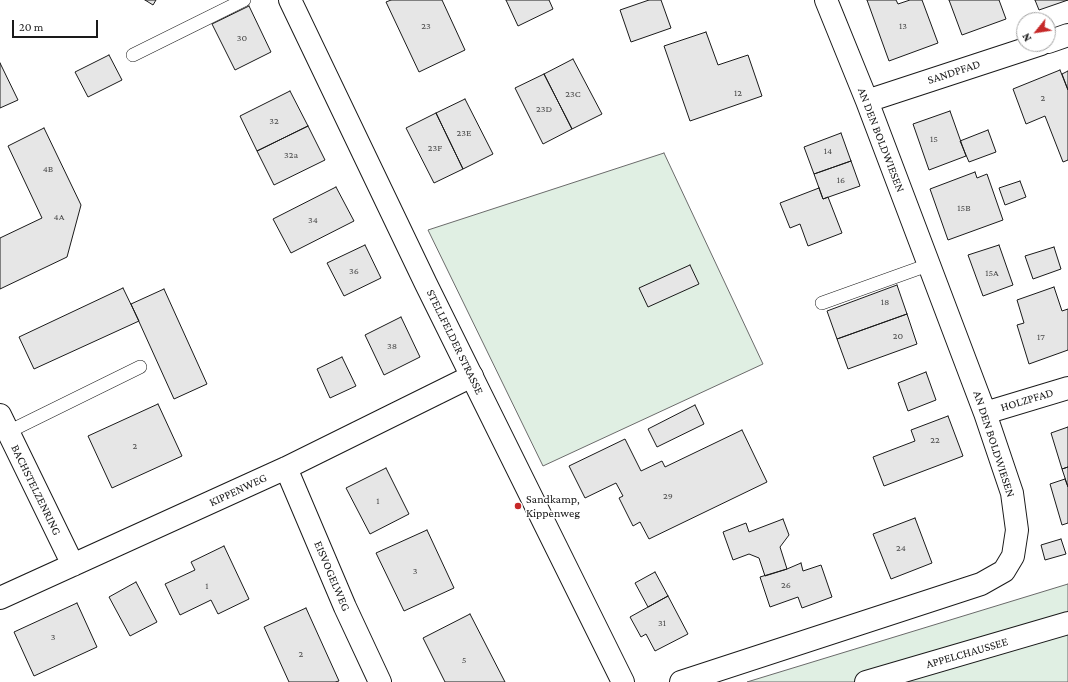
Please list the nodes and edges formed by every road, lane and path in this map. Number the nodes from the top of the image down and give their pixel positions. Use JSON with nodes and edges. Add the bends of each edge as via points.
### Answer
{"nodes":[{"id":1,"x":244,"y":0,"type":"edge"},
{"id":2,"x":290,"y":0,"type":"edge"},
{"id":3,"x":826,"y":0,"type":"edge"},
{"id":4,"x":1068,"y":35,"type":"edge"},
{"id":5,"x":1056,"y":39,"type":"edge"},
{"id":6,"x":1017,"y":52,"type":"edge"},
{"id":7,"x":133,"y":55,"type":"dead end"},
{"id":8,"x":867,"y":101,"type":"junction"},
{"id":9,"x":928,"y":265,"type":"junction"},
{"id":10,"x":822,"y":303,"type":"dead end"},
{"id":11,"x":140,"y":367,"type":"dead end"},
{"id":12,"x":472,"y":376,"type":"junction"},
{"id":13,"x":1068,"y":388,"type":"edge"},
{"id":14,"x":985,"y":413,"type":"junction"},
{"id":15,"x":4,"y":424,"type":"edge"},
{"id":16,"x":286,"y":468,"type":"junction"},
{"id":17,"x":73,"y":565,"type":"junction"},
{"id":18,"x":0,"y":598,"type":"edge"},
{"id":19,"x":1068,"y":623,"type":"edge"},
{"id":20,"x":687,"y":681,"type":"edge"},
{"id":21,"x":380,"y":682,"type":"edge"},
{"id":22,"x":623,"y":682,"type":"edge"},
{"id":23,"x":866,"y":682,"type":"edge"}],
"edges":[{"from":1,"to":7,"type":"lane"},
{"from":2,"to":12,"type":"street","name":"STELLFELDER STRASSE"},
{"from":3,"to":8,"type":"street","name":"AN DEN BOLDWIESEN"},
{"from":4,"to":5,"type":"street"},
{"from":6,"to":8,"type":"street","name":"SANDPFAD"},
{"from":8,"to":9,"type":"street","name":"AN DEN BOLDWIESEN"},
{"from":9,"to":10,"type":"lane"},
{"from":9,"to":14,"type":"street","name":"AN DEN BOLDWIESEN"},
{"from":11,"to":15,"type":"lane"},
{"from":12,"to":16,"type":"street","name":"KIPPENWEG"},
{"from":12,"to":22,"type":"street","name":"STELLFELDER STRASSE"},
{"from":13,"to":14,"type":"street","name":"HOLZPFAD"},
{"from":14,"to":20,"type":"street","name":"AN DEN BOLDWIESEN","via":[[1012,493],[1017,530],[1013,556],[1004,571],[981,584]]},
{"from":15,"to":17,"type":"street","name":"BACHSTELZENRING"},
{"from":16,"to":17,"type":"street","name":"KIPPENWEG"},
{"from":16,"to":21,"type":"street","name":"EISVOGELWEG"},
{"from":17,"to":18,"type":"street","name":"KIPPENWEG"},
{"from":19,"to":23,"type":"street","name":"APPELCHAUSSEE"}]}
